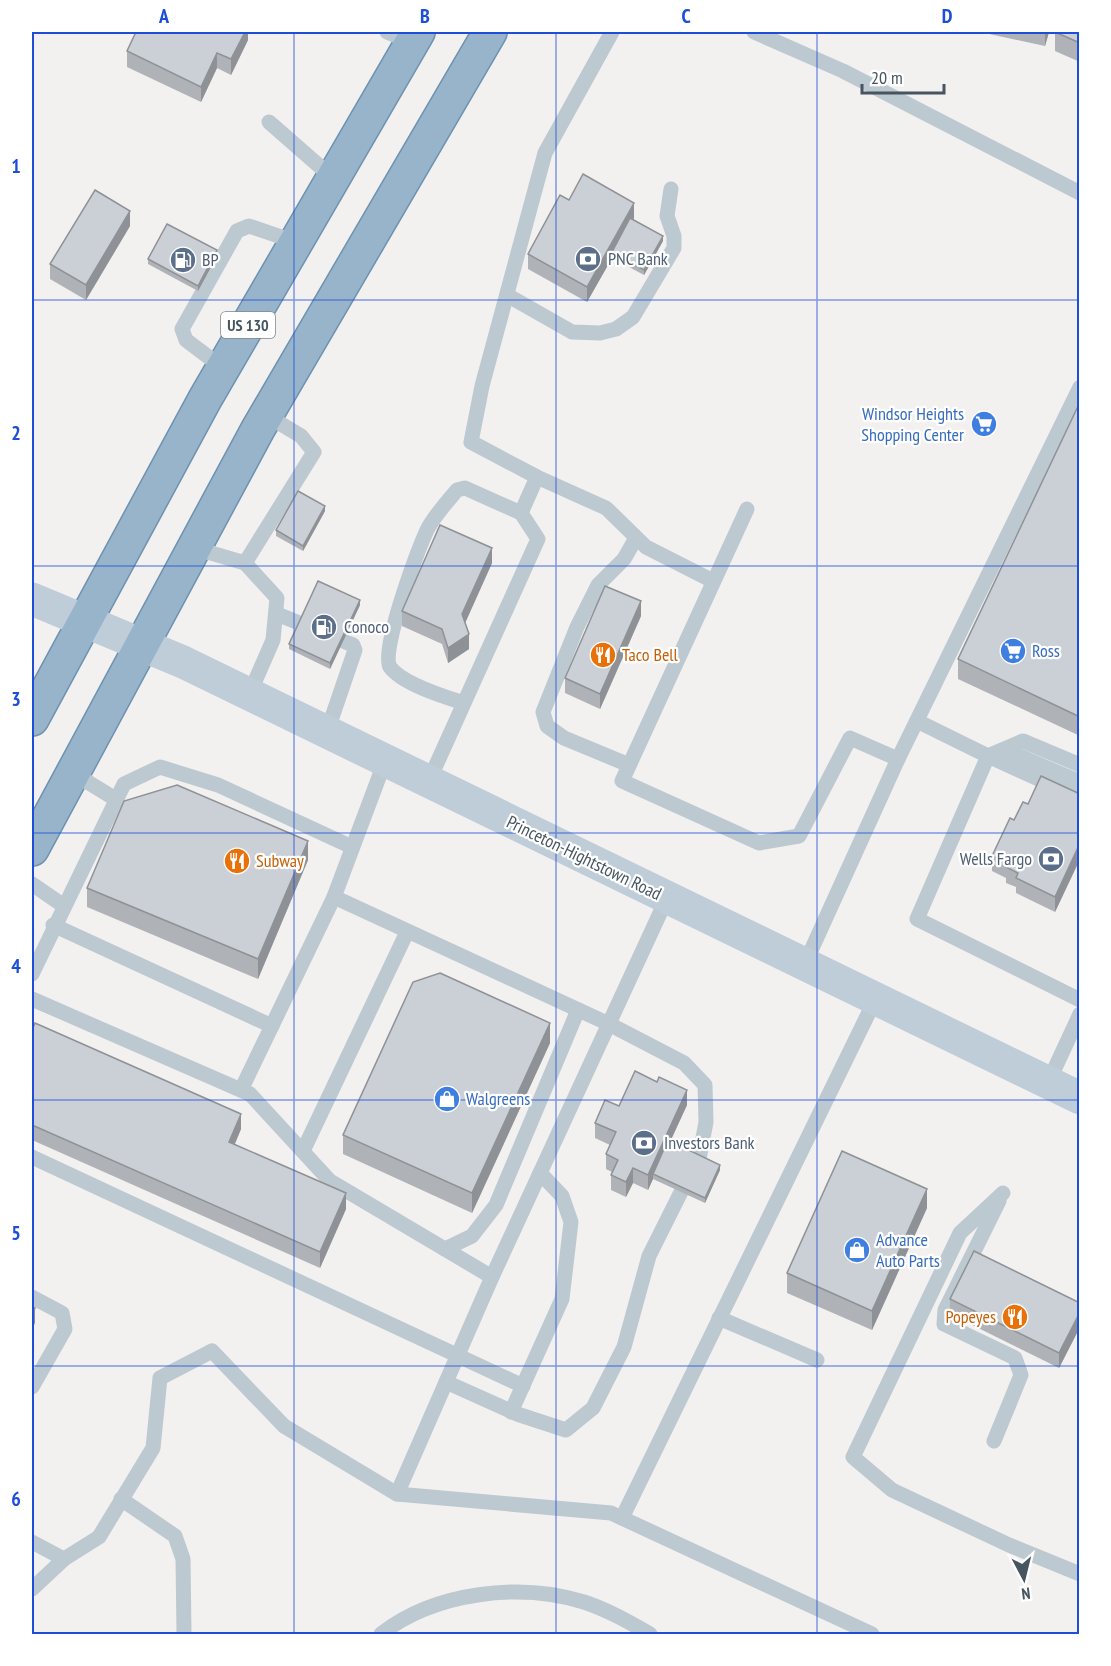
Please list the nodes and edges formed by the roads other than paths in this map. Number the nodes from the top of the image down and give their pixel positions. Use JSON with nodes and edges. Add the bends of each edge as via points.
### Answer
{"nodes":[{"id":1,"x":490,"y":32,"type":"edge"},
{"id":2,"x":612,"y":32,"type":"edge"},
{"id":3,"x":754,"y":32,"type":"edge"},
{"id":4,"x":406,"y":35,"type":"edge"},
{"id":5,"x":269,"y":122,"type":"dead end"},
{"id":6,"x":333,"y":178,"type":"junction"},
{"id":7,"x":671,"y":189,"type":"dead end"},
{"id":8,"x":1080,"y":193,"type":"edge"},
{"id":9,"x":296,"y":242,"type":"junction"},
{"id":10,"x":507,"y":295,"type":"junction"},
{"id":11,"x":223,"y":368,"type":"junction"},
{"id":12,"x":1080,"y":387,"type":"edge"},
{"id":13,"x":266,"y":415,"type":"junction"},
{"id":14,"x":537,"y":477,"type":"junction"},
{"id":15,"x":747,"y":509,"type":"dead end"},
{"id":16,"x":521,"y":513,"type":"junction"},
{"id":17,"x":636,"y":538,"type":"junction"},
{"id":18,"x":194,"y":548,"type":"junction"},
{"id":19,"x":246,"y":563,"type":"junction"},
{"id":20,"x":713,"y":581,"type":"junction"},
{"id":21,"x":32,"y":599,"type":"edge"},
{"id":22,"x":277,"y":614,"type":"junction"},
{"id":23,"x":86,"y":622,"type":"junction"},
{"id":24,"x":142,"y":645,"type":"junction"},
{"id":25,"x":249,"y":695,"type":"junction"},
{"id":26,"x":464,"y":703,"type":"junction"},
{"id":27,"x":32,"y":719,"type":"edge"},
{"id":28,"x":917,"y":721,"type":"junction"},
{"id":29,"x":327,"y":732,"type":"junction"},
{"id":30,"x":988,"y":756,"type":"junction"},
{"id":31,"x":898,"y":759,"type":"junction"},
{"id":32,"x":385,"y":761,"type":"junction"},
{"id":33,"x":629,"y":765,"type":"junction"},
{"id":34,"x":1080,"y":765,"type":"edge"},
{"id":35,"x":73,"y":773,"type":"junction"},
{"id":36,"x":1080,"y":782,"type":"edge"},
{"id":37,"x":428,"y":783,"type":"junction"},
{"id":38,"x":1080,"y":798,"type":"edge"},
{"id":39,"x":117,"y":800,"type":"junction"},
{"id":40,"x":352,"y":847,"type":"junction"},
{"id":41,"x":32,"y":849,"type":"edge"},
{"id":42,"x":32,"y":884,"type":"edge"},
{"id":43,"x":334,"y":897,"type":"junction"},
{"id":44,"x":667,"y":898,"type":"junction"},
{"id":45,"x":64,"y":906,"type":"junction"},
{"id":46,"x":53,"y":925,"type":"junction"},
{"id":47,"x":406,"y":932,"type":"junction"},
{"id":48,"x":804,"y":966,"type":"junction"},
{"id":49,"x":32,"y":974,"type":"edge"},
{"id":50,"x":32,"y":999,"type":"edge"},
{"id":51,"x":874,"y":1000,"type":"junction"},
{"id":52,"x":1080,"y":1000,"type":"edge"},
{"id":53,"x":578,"y":1010,"type":"junction"},
{"id":54,"x":1080,"y":1014,"type":"edge"},
{"id":55,"x":609,"y":1024,"type":"junction"},
{"id":56,"x":272,"y":1026,"type":"junction"},
{"id":57,"x":1048,"y":1083,"type":"junction"},
{"id":58,"x":241,"y":1090,"type":"junction"},
{"id":59,"x":1080,"y":1098,"type":"edge"},
{"id":60,"x":303,"y":1152,"type":"junction"},
{"id":61,"x":32,"y":1157,"type":"edge"},
{"id":62,"x":699,"y":1159,"type":"edge"},
{"id":63,"x":540,"y":1173,"type":"junction"},
{"id":64,"x":681,"y":1192,"type":"edge"},
{"id":65,"x":446,"y":1249,"type":"junction"},
{"id":66,"x":492,"y":1277,"type":"junction"},
{"id":67,"x":32,"y":1297,"type":"edge"},
{"id":68,"x":719,"y":1318,"type":"junction"},
{"id":69,"x":458,"y":1354,"type":"junction"},
{"id":70,"x":817,"y":1360,"type":"dead end"},
{"id":71,"x":446,"y":1382,"type":"junction"},
{"id":72,"x":523,"y":1386,"type":"junction"},
{"id":73,"x":32,"y":1387,"type":"edge"},
{"id":74,"x":511,"y":1412,"type":"junction"},
{"id":75,"x":994,"y":1441,"type":"dead end"},
{"id":76,"x":397,"y":1494,"type":"junction"},
{"id":77,"x":121,"y":1499,"type":"junction"},
{"id":78,"x":622,"y":1518,"type":"junction"},
{"id":79,"x":32,"y":1542,"type":"edge"},
{"id":80,"x":64,"y":1558,"type":"junction"},
{"id":81,"x":1080,"y":1574,"type":"edge"},
{"id":82,"x":32,"y":1589,"type":"edge"},
{"id":83,"x":184,"y":1635,"type":"edge"},
{"id":84,"x":381,"y":1635,"type":"edge"},
{"id":85,"x":650,"y":1635,"type":"edge"},
{"id":86,"x":872,"y":1635,"type":"edge"}],
"edges":[{"from":1,"to":13,"type":"highway"},
{"from":2,"to":10,"type":"lane","via":[[545,153]]},
{"from":3,"to":8,"type":"lane","via":[[843,71]]},
{"from":4,"to":6,"type":"highway","number":"US 130"},
{"from":5,"to":6,"type":"lane"},
{"from":6,"to":9,"type":"highway","number":"US 130"},
{"from":7,"to":10,"type":"lane","via":[[668,216],[674,248],[633,317],[616,329],[572,332]]},
{"from":9,"to":11,"type":"highway","number":"US 130"},
{"from":9,"to":11,"type":"lane","via":[[249,226],[237,231],[182,329],[186,340]]},
{"from":10,"to":14,"type":"lane","via":[[471,442]]},
{"from":11,"to":23,"type":"highway","number":"US 130"},
{"from":12,"to":28,"type":"lane"},
{"from":13,"to":18,"type":"highway"},
{"from":13,"to":19,"type":"lane","via":[[301,436],[314,452]]},
{"from":14,"to":16,"type":"lane"},
{"from":14,"to":17,"type":"lane","via":[[606,508]]},
{"from":15,"to":20,"type":"lane"},
{"from":16,"to":26,"type":"lane","via":[[538,539]]},
{"from":16,"to":26,"type":"lane","via":[[479,493],[465,488],[457,490],[428,529],[393,626],[388,660],[391,668],[423,687]]},
{"from":17,"to":20,"type":"lane"},
{"from":17,"to":33,"type":"lane","via":[[624,559],[598,585],[543,712],[547,726],[564,738]]},
{"from":18,"to":19,"type":"lane"},
{"from":18,"to":24,"type":"highway"},
{"from":19,"to":22,"type":"lane","via":[[277,598]]},
{"from":20,"to":33,"type":"lane"},
{"from":21,"to":23,"type":"main road","name":"Princeton-Hightstown Road"},
{"from":22,"to":25,"type":"lane","via":[[273,640]]},
{"from":22,"to":29,"type":"lane","via":[[353,645],[355,650]]},
{"from":23,"to":24,"type":"main road","name":"Princeton-Hightstown Road"},
{"from":23,"to":27,"type":"highway","number":"US 130"},
{"from":24,"to":25,"type":"main road","name":"Princeton-Hightstown Road"},
{"from":24,"to":35,"type":"highway"},
{"from":25,"to":29,"type":"main road","name":"Princeton-Hightstown Road"},
{"from":26,"to":37,"type":"lane"},
{"from":28,"to":30,"type":"lane"},
{"from":28,"to":31,"type":"lane"},
{"from":29,"to":32,"type":"main road","name":"Princeton-Hightstown Road"},
{"from":30,"to":34,"type":"lane","via":[[1023,741]]},
{"from":30,"to":36,"type":"lane","via":[[1017,755]]},
{"from":30,"to":38,"type":"lane"},
{"from":30,"to":52,"type":"lane","via":[[917,920]]},
{"from":31,"to":33,"type":"lane","via":[[850,738],[799,836],[759,843],[622,781]]},
{"from":31,"to":48,"type":"lane"},
{"from":32,"to":37,"type":"main road","name":"Princeton-Hightstown Road"},
{"from":32,"to":40,"type":"lane"},
{"from":35,"to":39,"type":"lane"},
{"from":35,"to":41,"type":"highway"},
{"from":37,"to":44,"type":"main road","name":"Princeton-Hightstown Road"},
{"from":39,"to":40,"type":"lane","via":[[124,784],[160,767],[219,785]]},
{"from":39,"to":45,"type":"lane"},
{"from":40,"to":43,"type":"lane"},
{"from":42,"to":45,"type":"lane"},
{"from":43,"to":47,"type":"lane"},
{"from":43,"to":56,"type":"lane"},
{"from":44,"to":48,"type":"main road","name":"Princeton-Hightstown Road"},
{"from":44,"to":55,"type":"lane"},
{"from":45,"to":46,"type":"lane"},
{"from":46,"to":49,"type":"lane"},
{"from":46,"to":56,"type":"lane"},
{"from":47,"to":53,"type":"lane"},
{"from":47,"to":60,"type":"lane"},
{"from":48,"to":51,"type":"main road","name":"Princeton-Hightstown Road"},
{"from":50,"to":58,"type":"lane"},
{"from":51,"to":57,"type":"main road","name":"Princeton-Hightstown Road"},
{"from":51,"to":68,"type":"lane"},
{"from":53,"to":55,"type":"lane"},
{"from":53,"to":65,"type":"lane","via":[[496,1205],[472,1236]]},
{"from":54,"to":57,"type":"lane"},
{"from":55,"to":62,"type":"lane","via":[[684,1064],[705,1084],[706,1122]]},
{"from":55,"to":63,"type":"lane"},
{"from":56,"to":58,"type":"lane"},
{"from":57,"to":59,"type":"main road","name":"Princeton-Hightstown Road"},
{"from":58,"to":60,"type":"lane","via":[[250,1094]]},
{"from":60,"to":65,"type":"lane","via":[[330,1181]]},
{"from":61,"to":69,"type":"lane"},
{"from":63,"to":66,"type":"lane"},
{"from":63,"to":72,"type":"lane","via":[[562,1196],[571,1222],[562,1299]]},
{"from":64,"to":74,"type":"lane","via":[[649,1256],[624,1347],[593,1408],[566,1430]]},
{"from":65,"to":66,"type":"lane"},
{"from":66,"to":69,"type":"lane"},
{"from":67,"to":73,"type":"lane","via":[[62,1313],[65,1329]]},
{"from":68,"to":70,"type":"lane"},
{"from":68,"to":78,"type":"lane"},
{"from":69,"to":71,"type":"lane"},
{"from":69,"to":72,"type":"lane"},
{"from":71,"to":74,"type":"lane"},
{"from":71,"to":76,"type":"lane"},
{"from":72,"to":74,"type":"lane"},
{"from":75,"to":81,"type":"lane","via":[[1021,1375],[1015,1358],[944,1324],[945,1310],[1003,1192],[960,1233],[852,1456],[892,1490]]},
{"from":76,"to":77,"type":"lane","via":[[284,1426],[212,1351],[160,1378],[153,1448]]},
{"from":76,"to":78,"type":"lane","via":[[611,1513]]},
{"from":77,"to":80,"type":"lane","via":[[99,1537]]},
{"from":77,"to":83,"type":"lane","via":[[175,1536],[183,1559]]},
{"from":78,"to":86,"type":"lane"},
{"from":79,"to":80,"type":"lane"},
{"from":80,"to":82,"type":"lane"},
{"from":84,"to":85,"type":"lane","via":[[433,1607],[506,1592],[583,1602],[622,1617]]}]}
